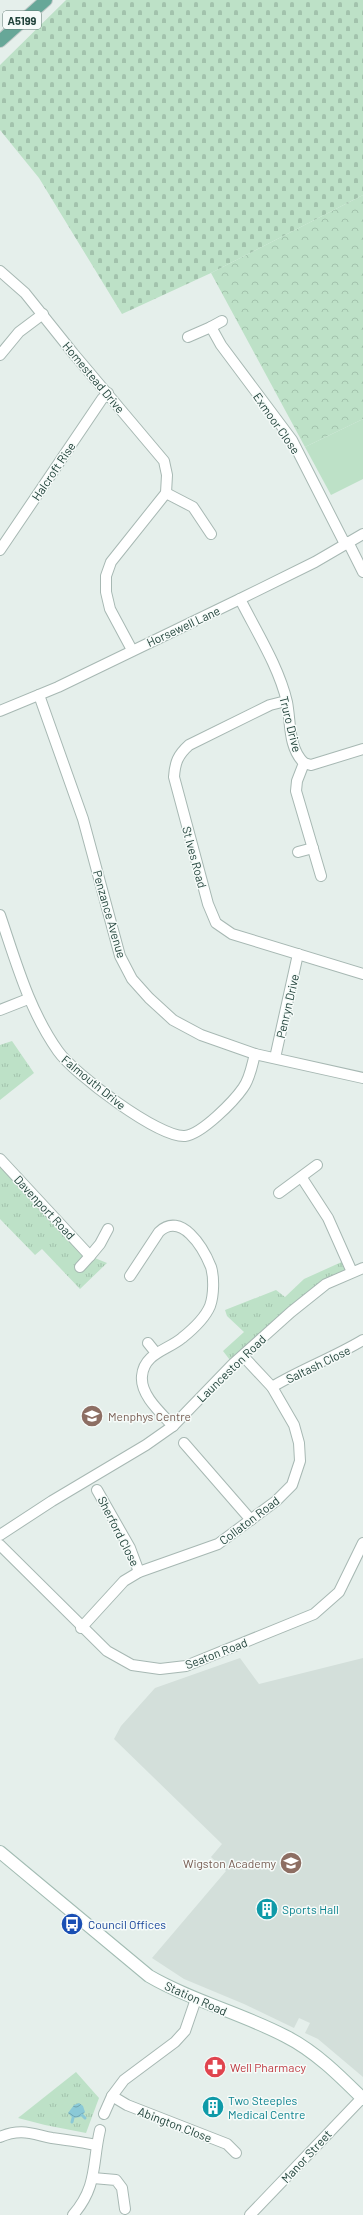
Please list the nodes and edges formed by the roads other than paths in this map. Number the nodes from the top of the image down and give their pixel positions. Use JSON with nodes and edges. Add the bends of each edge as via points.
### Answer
{"nodes":[{"id":1,"x":46,"y":0,"type":"edge"},
{"id":2,"x":0,"y":40,"type":"edge"},
{"id":3,"x":0,"y":271,"type":"edge"},
{"id":4,"x":42,"y":314,"type":"junction"},
{"id":5,"x":222,"y":322,"type":"dead end"},
{"id":6,"x":211,"y":327,"type":"junction"},
{"id":7,"x":188,"y":338,"type":"dead end"},
{"id":8,"x":0,"y":355,"type":"edge"},
{"id":9,"x":108,"y":393,"type":"junction"},
{"id":10,"x":166,"y":493,"type":"junction"},
{"id":11,"x":211,"y":534,"type":"dead end"},
{"id":12,"x":363,"y":534,"type":"edge"},
{"id":13,"x":347,"y":543,"type":"junction"},
{"id":14,"x":0,"y":550,"type":"edge"},
{"id":15,"x":363,"y":572,"type":"edge"},
{"id":16,"x":240,"y":599,"type":"junction"},
{"id":17,"x":132,"y":650,"type":"junction"},
{"id":18,"x":40,"y":695,"type":"junction"},
{"id":19,"x":286,"y":701,"type":"junction"},
{"id":20,"x":0,"y":711,"type":"edge"},
{"id":21,"x":363,"y":749,"type":"edge"},
{"id":22,"x":304,"y":763,"type":"junction"},
{"id":23,"x":313,"y":848,"type":"junction"},
{"id":24,"x":298,"y":852,"type":"dead end"},
{"id":25,"x":321,"y":876,"type":"dead end"},
{"id":26,"x":0,"y":915,"type":"edge"},
{"id":27,"x":298,"y":954,"type":"junction"},
{"id":28,"x":363,"y":974,"type":"edge"},
{"id":29,"x":28,"y":999,"type":"junction"},
{"id":30,"x":0,"y":1010,"type":"edge"},
{"id":31,"x":255,"y":1054,"type":"junction"},
{"id":32,"x":275,"y":1058,"type":"junction"},
{"id":33,"x":363,"y":1078,"type":"edge"},
{"id":34,"x":0,"y":1159,"type":"edge"},
{"id":35,"x":318,"y":1165,"type":"dead end"},
{"id":36,"x":302,"y":1178,"type":"junction"},
{"id":37,"x":280,"y":1193,"type":"dead end"},
{"id":38,"x":108,"y":1229,"type":"dead end"},
{"id":39,"x":90,"y":1256,"type":"junction"},
{"id":40,"x":80,"y":1267,"type":"dead end"},
{"id":41,"x":363,"y":1268,"type":"edge"},
{"id":42,"x":352,"y":1272,"type":"junction"},
{"id":43,"x":130,"y":1276,"type":"dead end"},
{"id":44,"x":363,"y":1340,"type":"edge"},
{"id":45,"x":148,"y":1343,"type":"dead end"},
{"id":46,"x":156,"y":1354,"type":"junction"},
{"id":47,"x":243,"y":1356,"type":"junction"},
{"id":48,"x":272,"y":1387,"type":"junction"},
{"id":49,"x":173,"y":1426,"type":"junction"},
{"id":50,"x":184,"y":1443,"type":"dead end"},
{"id":51,"x":97,"y":1490,"type":"dead end"},
{"id":52,"x":251,"y":1520,"type":"junction"},
{"id":53,"x":0,"y":1535,"type":"edge"},
{"id":54,"x":363,"y":1543,"type":"edge"},
{"id":55,"x":0,"y":1545,"type":"edge"},
{"id":56,"x":140,"y":1572,"type":"junction"},
{"id":57,"x":81,"y":1628,"type":"junction"},
{"id":58,"x":0,"y":1852,"type":"edge"},
{"id":59,"x":196,"y":1999,"type":"junction"},
{"id":60,"x":112,"y":2096,"type":"junction"},
{"id":61,"x":362,"y":2098,"type":"edge"},
{"id":62,"x":104,"y":2114,"type":"dead end"},
{"id":63,"x":100,"y":2130,"type":"dead end"},
{"id":64,"x":0,"y":2137,"type":"edge"},
{"id":65,"x":96,"y":2145,"type":"junction"},
{"id":66,"x":236,"y":2153,"type":"dead end"},
{"id":67,"x":93,"y":2178,"type":"junction"},
{"id":68,"x":125,"y":2209,"type":"dead end"},
{"id":69,"x":73,"y":2215,"type":"edge"},
{"id":70,"x":250,"y":2215,"type":"edge"}],
"edges":[{"from":1,"to":2,"type":"main road","number":"A5199"},
{"from":3,"to":4,"type":"street","name":"Homestead Drive","via":[[25,293]]},
{"from":4,"to":8,"type":"street","via":[[19,332]]},
{"from":4,"to":9,"type":"street","name":"Homestead Drive"},
{"from":5,"to":6,"type":"street"},
{"from":6,"to":7,"type":"street"},
{"from":6,"to":13,"type":"street","name":"Exmoor Close","via":[[292,440]]},
{"from":9,"to":10,"type":"street","name":"Homestead Drive","via":[[164,461],[167,475]]},
{"from":9,"to":14,"type":"street","name":"Halcroft Rise"},
{"from":10,"to":11,"type":"street","via":[[193,507]]},
{"from":10,"to":17,"type":"street","via":[[111,562],[106,576],[110,609]]},
{"from":12,"to":13,"type":"street","name":"Horsewell Lane"},
{"from":13,"to":15,"type":"street","name":"Exmoor Close"},
{"from":13,"to":16,"type":"street","name":"Horsewell Lane"},
{"from":16,"to":17,"type":"street","name":"Horsewell Lane"},
{"from":16,"to":19,"type":"street","name":"Truro Drive","via":[[269,655]]},
{"from":17,"to":18,"type":"street","name":"Horsewell Lane"},
{"from":18,"to":20,"type":"street","name":"Horsewell Lane"},
{"from":18,"to":31,"type":"street","name":"Penzance Avenue","via":[[83,819],[120,956],[132,979],[173,1020],[201,1036]]},
{"from":19,"to":22,"type":"street","name":"Truro Drive","via":[[294,747]]},
{"from":19,"to":27,"type":"street","name":"St Ives Road","via":[[270,705],[189,745],[178,755],[174,777],[208,904],[216,923],[232,934]]},
{"from":21,"to":22,"type":"street","via":[[311,765]]},
{"from":22,"to":23,"type":"street","name":"Truro Drive","via":[[296,791]]},
{"from":23,"to":24,"type":"street"},
{"from":23,"to":25,"type":"street","name":"Truro Drive"},
{"from":26,"to":29,"type":"street","name":"Falmouth Drive"},
{"from":27,"to":28,"type":"street","name":"St Ives Road"},
{"from":27,"to":32,"type":"street","name":"Penryn Drive"},
{"from":29,"to":30,"type":"street"},
{"from":29,"to":31,"type":"street","name":"Falmouth Drive","via":[[59,1053],[75,1069],[116,1102],[172,1134],[186,1136],[199,1130],[223,1110],[244,1088]]},
{"from":31,"to":32,"type":"street","name":"Penzance Avenue"},
{"from":32,"to":33,"type":"street","name":"Penzance Avenue"},
{"from":34,"to":39,"type":"street","name":"Davenport Road"},
{"from":35,"to":36,"type":"street"},
{"from":36,"to":37,"type":"street"},
{"from":36,"to":42,"type":"street","via":[[328,1218]]},
{"from":38,"to":39,"type":"street"},
{"from":39,"to":40,"type":"street"},
{"from":41,"to":42,"type":"street","name":"Launceston Road"},
{"from":42,"to":47,"type":"street","name":"Launceston Road","via":[[326,1284]]},
{"from":43,"to":46,"type":"street","via":[[159,1232],[165,1226],[173,1224],[186,1229],[211,1268],[213,1283],[210,1305],[199,1322],[182,1339]]},
{"from":44,"to":48,"type":"street","name":"Saltash Close"},
{"from":45,"to":46,"type":"street"},
{"from":46,"to":49,"type":"street","via":[[149,1358],[144,1366],[143,1385],[156,1409]]},
{"from":47,"to":48,"type":"street","name":"Collaton Road"},
{"from":47,"to":49,"type":"street","name":"Launceston Road"},
{"from":48,"to":52,"type":"street","name":"Collaton Road","via":[[294,1425],[300,1461],[292,1485]]},
{"from":49,"to":53,"type":"street","name":"Launceston Road"},
{"from":50,"to":52,"type":"street"},
{"from":51,"to":56,"type":"street","name":"Sherford Close","via":[[130,1548]]},
{"from":52,"to":56,"type":"street","name":"Collaton Road","via":[[218,1544]]},
{"from":54,"to":57,"type":"street","name":"Seaton Road","via":[[339,1592],[314,1614],[186,1666],[160,1669],[132,1666],[107,1651]]},
{"from":55,"to":57,"type":"street","name":"Seaton Road"},
{"from":56,"to":57,"type":"street","name":"Collaton Road","via":[[124,1580]]},
{"from":58,"to":59,"type":"main road","name":"Station Road","via":[[141,1970],[173,1990]]},
{"from":59,"to":60,"type":"street","via":[[185,2031],[175,2042],[124,2080]]},
{"from":59,"to":61,"type":"main road","name":"Station Road","via":[[285,2036],[320,2059]]},
{"from":60,"to":62,"type":"street"},
{"from":60,"to":66,"type":"street","name":"Abington Close","via":[[127,2105],[228,2144]]},
{"from":61,"to":70,"type":"street","name":"Manor Street"},
{"from":63,"to":65,"type":"street"},
{"from":64,"to":65,"type":"street","via":[[9,2133],[30,2131]]},
{"from":65,"to":67,"type":"street"},
{"from":67,"to":68,"type":"street","via":[[116,2180],[122,2188]]},
{"from":67,"to":69,"type":"street","via":[[85,2202]]}]}
